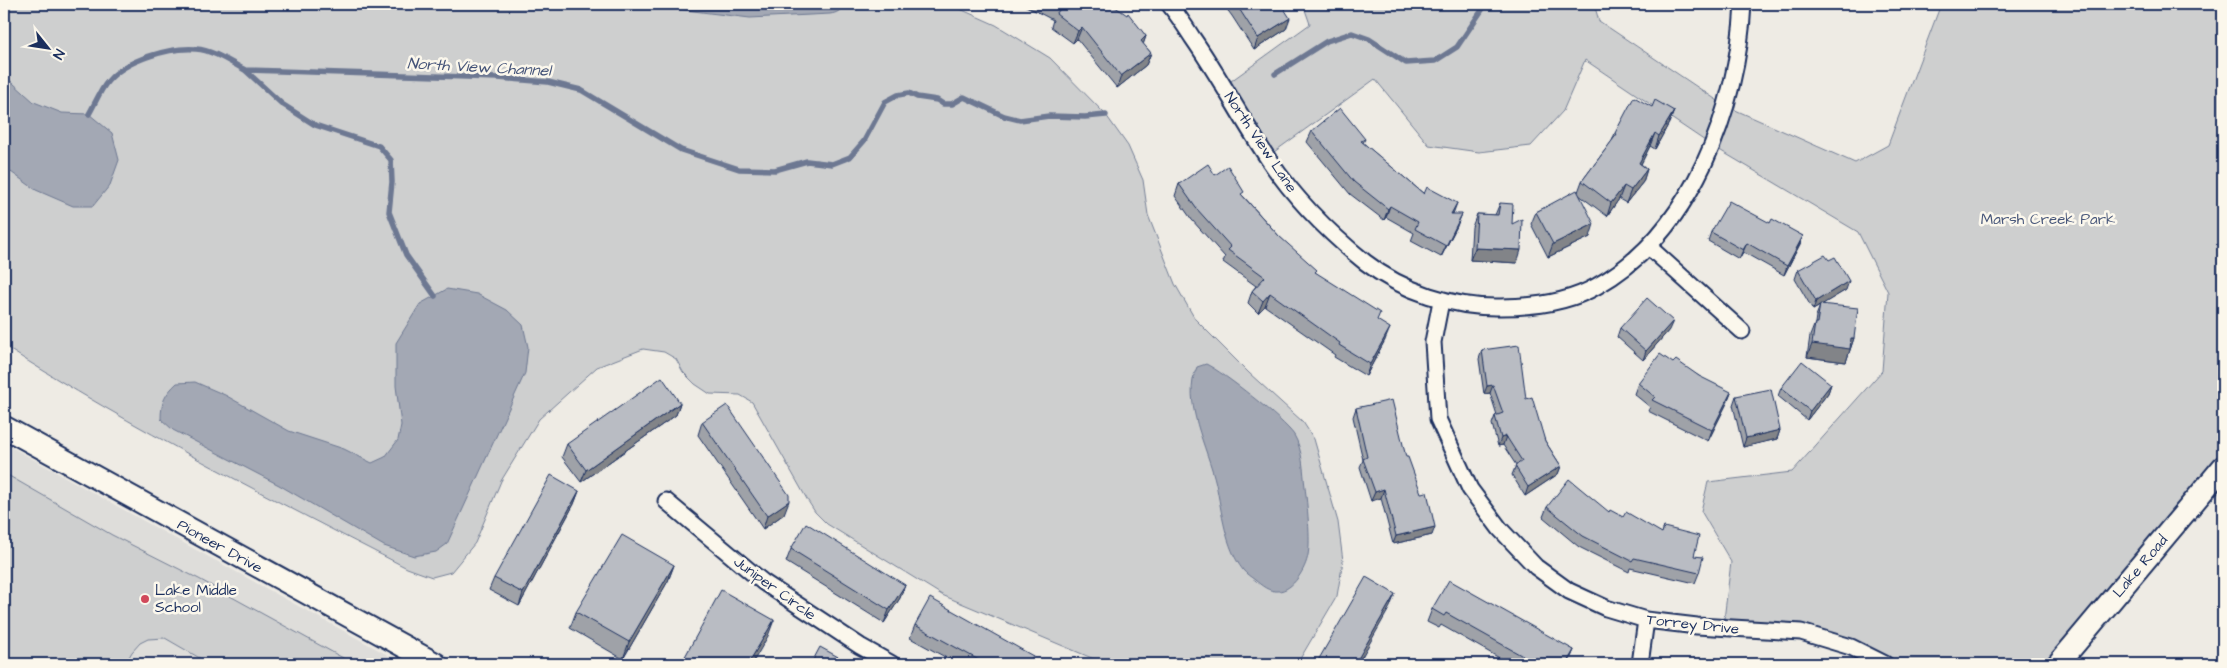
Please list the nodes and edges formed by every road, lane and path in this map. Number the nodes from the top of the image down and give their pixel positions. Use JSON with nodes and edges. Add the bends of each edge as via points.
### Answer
{"nodes":[{"id":1,"x":1169,"y":4,"type":"edge"},
{"id":2,"x":1743,"y":4,"type":"edge"},
{"id":3,"x":1649,"y":247,"type":"junction"},
{"id":4,"x":1441,"y":301,"type":"junction"},
{"id":5,"x":1742,"y":331,"type":"dead end"},
{"id":6,"x":4,"y":427,"type":"edge"},
{"id":7,"x":2223,"y":468,"type":"edge"},
{"id":8,"x":666,"y":501,"type":"dead end"},
{"id":9,"x":1646,"y":620,"type":"junction"},
{"id":10,"x":436,"y":664,"type":"edge"},
{"id":11,"x":892,"y":664,"type":"edge"},
{"id":12,"x":1640,"y":664,"type":"edge"},
{"id":13,"x":1885,"y":664,"type":"edge"},
{"id":14,"x":2058,"y":664,"type":"edge"}],
"edges":[{"from":1,"to":4,"type":"street","name":"North View Lane","via":[[1271,163],[1300,201],[1367,264]]},
{"from":2,"to":3,"type":"street","name":"North View Lane","via":[[1738,57],[1707,156],[1676,214]]},
{"from":3,"to":4,"type":"street","name":"North View Lane","via":[[1596,287],[1562,300],[1523,307],[1480,308]]},
{"from":3,"to":5,"type":"street"},
{"from":4,"to":9,"type":"street","name":"Torrey Drive","via":[[1433,342],[1438,418],[1470,489],[1500,529],[1536,567],[1569,591],[1606,608]]},
{"from":6,"to":10,"type":"street","name":"Pioneer Drive"},
{"from":7,"to":14,"type":"street","name":"Lake Road"},
{"from":8,"to":11,"type":"street","name":"Juniper Circle","via":[[763,582]]},
{"from":9,"to":12,"type":"street"},
{"from":9,"to":13,"type":"street","name":"Torrey Drive","via":[[1801,632],[1851,647]]}]}
